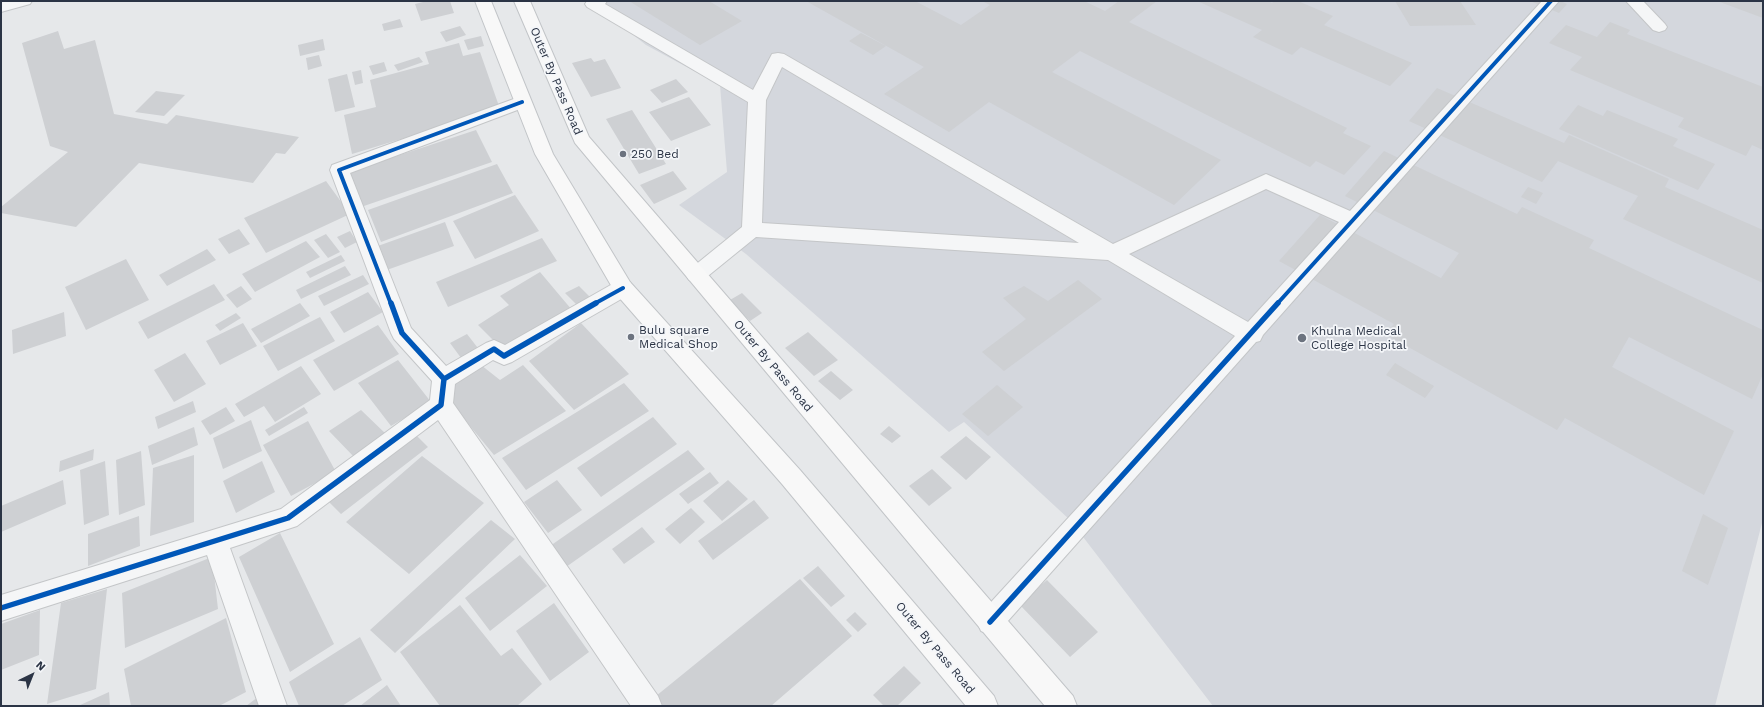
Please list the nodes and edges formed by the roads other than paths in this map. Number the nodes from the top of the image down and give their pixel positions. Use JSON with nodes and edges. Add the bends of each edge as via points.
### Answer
{"nodes":[{"id":1,"x":24,"y":1,"type":"edge"},
{"id":2,"x":483,"y":1,"type":"edge"},
{"id":3,"x":522,"y":1,"type":"edge"},
{"id":4,"x":599,"y":1,"type":"edge"},
{"id":5,"x":1551,"y":1,"type":"edge"},
{"id":6,"x":1634,"y":1,"type":"edge"},
{"id":7,"x":1,"y":7,"type":"edge"},
{"id":8,"x":1659,"y":26,"type":"dead end"},
{"id":9,"x":756,"y":100,"type":"junction"},
{"id":10,"x":522,"y":102,"type":"junction"},
{"id":11,"x":1354,"y":221,"type":"junction"},
{"id":12,"x":752,"y":230,"type":"junction"},
{"id":13,"x":1112,"y":253,"type":"junction"},
{"id":14,"x":696,"y":275,"type":"junction"},
{"id":15,"x":622,"y":288,"type":"junction"},
{"id":16,"x":1252,"y":334,"type":"junction"},
{"id":17,"x":444,"y":379,"type":"junction"},
{"id":18,"x":441,"y":405,"type":"junction"},
{"id":19,"x":215,"y":540,"type":"junction"},
{"id":20,"x":1,"y":608,"type":"edge"},
{"id":21,"x":990,"y":622,"type":"junction"},
{"id":22,"x":274,"y":706,"type":"edge"},
{"id":23,"x":648,"y":706,"type":"edge"},
{"id":24,"x":984,"y":706,"type":"edge"},
{"id":25,"x":1064,"y":706,"type":"edge"}],
"edges":[{"from":1,"to":7,"type":"street"},
{"from":2,"to":10,"type":"main road","name":"Outer By Pass Road"},
{"from":3,"to":14,"type":"main road","name":"Outer By Pass Road","via":[[581,139]]},
{"from":4,"to":9,"type":"street","via":[[594,4]]},
{"from":5,"to":11,"type":"street"},
{"from":6,"to":8,"type":"street"},
{"from":9,"to":12,"type":"street"},
{"from":9,"to":13,"type":"street","via":[[778,58]]},
{"from":10,"to":15,"type":"main road","name":"Outer By Pass Road","via":[[544,154]]},
{"from":10,"to":17,"type":"street","via":[[339,170],[402,333]]},
{"from":11,"to":13,"type":"street","via":[[1266,181]]},
{"from":11,"to":16,"type":"street"},
{"from":12,"to":13,"type":"street"},
{"from":12,"to":14,"type":"street"},
{"from":13,"to":16,"type":"street"},
{"from":14,"to":21,"type":"main road","name":"Outer By Pass Road"},
{"from":15,"to":17,"type":"street","via":[[504,356],[494,349]]},
{"from":15,"to":24,"type":"main road","name":"Outer By Pass Road","via":[[791,477]]},
{"from":16,"to":21,"type":"street"},
{"from":17,"to":18,"type":"street"},
{"from":18,"to":19,"type":"street","via":[[288,518]]},
{"from":18,"to":23,"type":"street"},
{"from":19,"to":20,"type":"street"},
{"from":19,"to":22,"type":"street"},
{"from":21,"to":25,"type":"main road","name":"Outer By Pass Road"}]}
